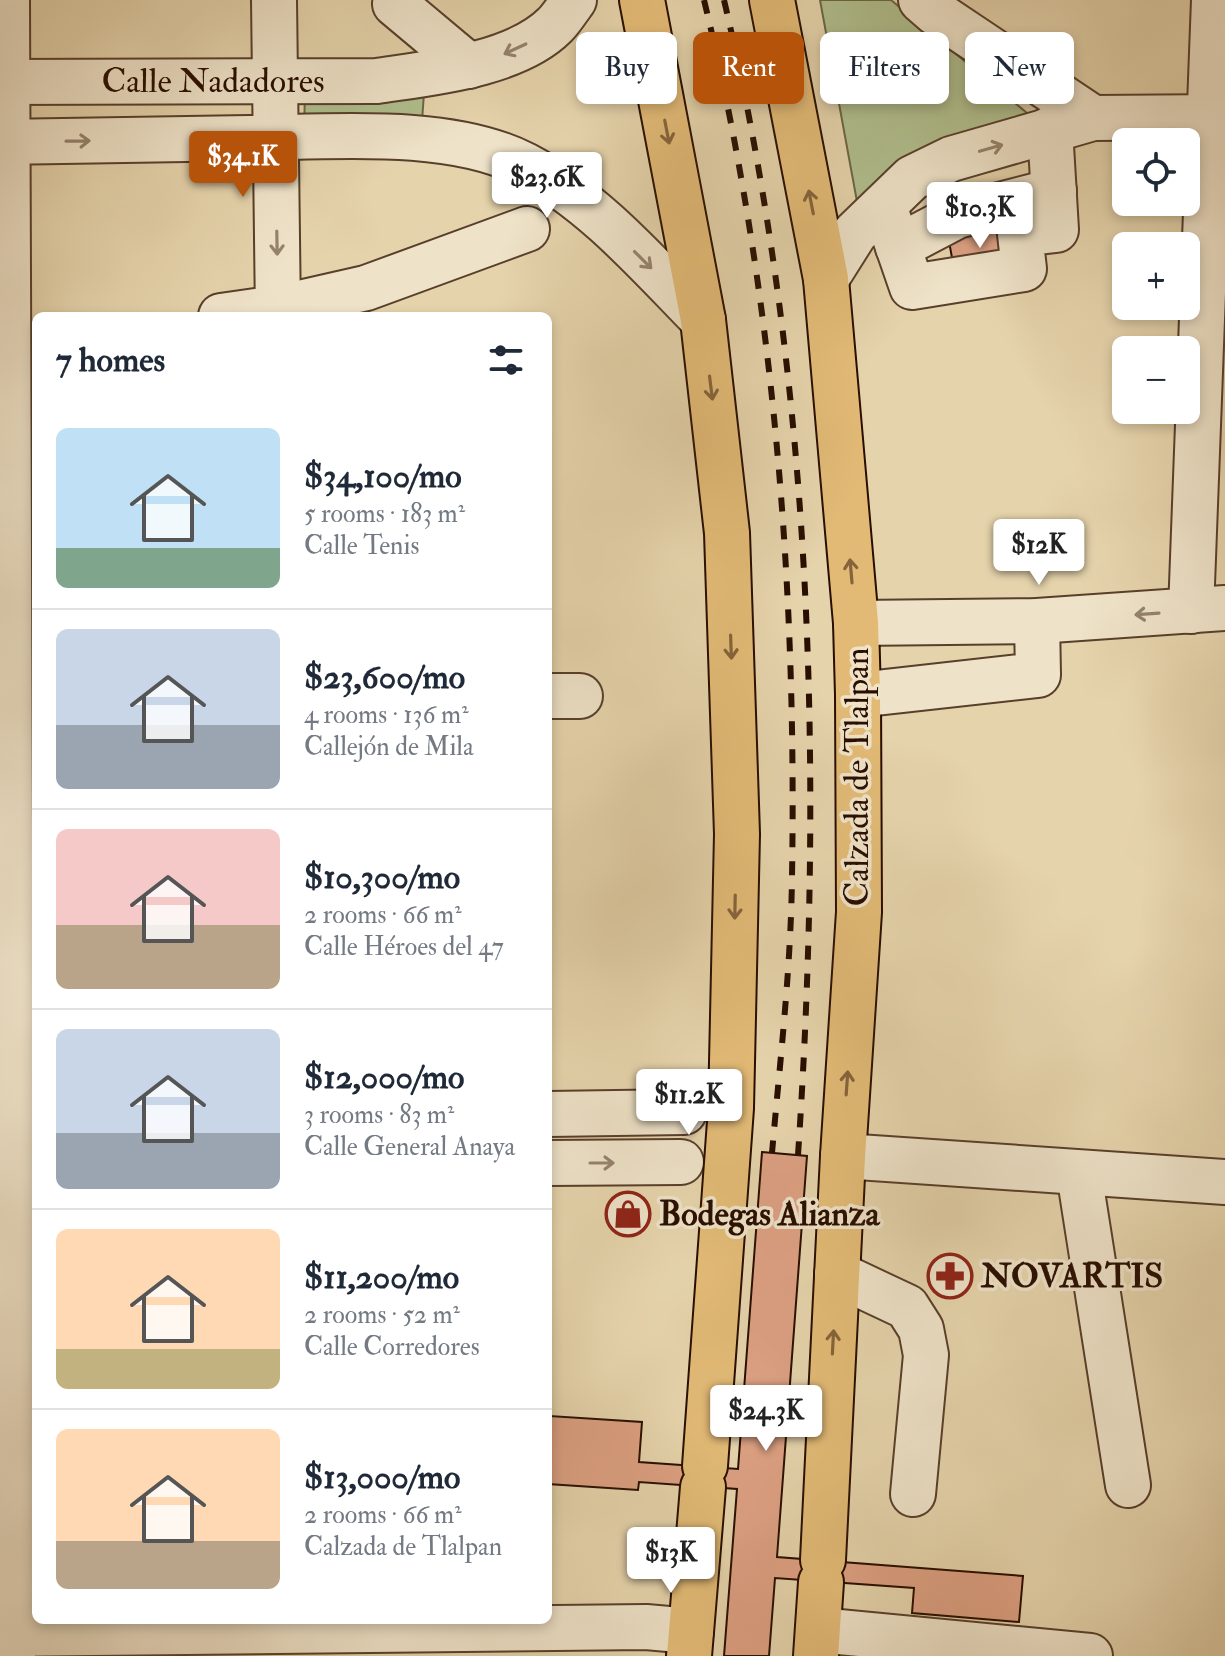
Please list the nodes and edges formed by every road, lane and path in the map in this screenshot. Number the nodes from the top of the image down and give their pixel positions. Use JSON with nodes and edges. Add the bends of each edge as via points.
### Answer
{"nodes":[{"id":1,"x":7,"y":0,"type":"edge"},
{"id":2,"x":274,"y":0,"type":"edge"},
{"id":3,"x":574,"y":0,"type":"edge"},
{"id":4,"x":642,"y":0,"type":"edge"},
{"id":5,"x":772,"y":0,"type":"edge"},
{"id":6,"x":921,"y":0,"type":"edge"},
{"id":7,"x":1214,"y":0,"type":"edge"},
{"id":8,"x":395,"y":4,"type":"dead end"},
{"id":9,"x":469,"y":66,"type":"junction"},
{"id":10,"x":426,"y":74,"type":"junction"},
{"id":11,"x":275,"y":81,"type":"junction"},
{"id":12,"x":3,"y":82,"type":"edge"},
{"id":13,"x":1217,"y":117,"type":"edge"},
{"id":14,"x":1093,"y":118,"type":"junction"},
{"id":15,"x":1050,"y":129,"type":"junction"},
{"id":16,"x":276,"y":138,"type":"junction"},
{"id":17,"x":420,"y":140,"type":"junction"},
{"id":18,"x":4,"y":142,"type":"edge"},
{"id":19,"x":948,"y":161,"type":"junction"},
{"id":20,"x":1054,"y":191,"type":"junction"},
{"id":21,"x":957,"y":216,"type":"junction"},
{"id":22,"x":891,"y":226,"type":"junction"},
{"id":23,"x":527,"y":229,"type":"dead end"},
{"id":24,"x":826,"y":279,"type":"junction"},
{"id":25,"x":278,"y":312,"type":"edge"},
{"id":26,"x":703,"y":320,"type":"junction"},
{"id":27,"x":1208,"y":609,"type":"edge"},
{"id":28,"x":1037,"y":621,"type":"junction"},
{"id":29,"x":856,"y":623,"type":"junction"},
{"id":30,"x":858,"y":695,"type":"junction"},
{"id":31,"x":552,"y":1114,"type":"edge"},
{"id":32,"x":16,"y":1118,"type":"edge"},
{"id":33,"x":843,"y":1156,"type":"junction"},
{"id":34,"x":552,"y":1163,"type":"edge"},
{"id":35,"x":16,"y":1167,"type":"edge"},
{"id":36,"x":1079,"y":1173,"type":"junction"},
{"id":37,"x":1225,"y":1182,"type":"edge"},
{"id":38,"x":837,"y":1274,"type":"junction"},
{"id":39,"x":1128,"y":1485,"type":"dead end"},
{"id":40,"x":913,"y":1494,"type":"dead end"},
{"id":41,"x":294,"y":1636,"type":"edge"},
{"id":42,"x":9,"y":1642,"type":"edge"},
{"id":43,"x":594,"y":1642,"type":"edge"},
{"id":44,"x":690,"y":1643,"type":"edge"},
{"id":45,"x":817,"y":1643,"type":"edge"},
{"id":46,"x":1001,"y":1652,"type":"edge"},
{"id":47,"x":1090,"y":1656,"type":"edge"}],
"edges":[{"from":1,"to":12,"type":"street"},
{"from":2,"to":11,"type":"street"},
{"from":3,"to":9,"type":"street","name":"Calle Nadadores","one_way":true,"via":[[554,26],[518,49]]},
{"from":4,"to":26,"type":"highway","one_way":true},
{"from":24,"to":5,"type":"highway","name":"Calzada de Tlalpan","one_way":true},
{"from":6,"to":14,"type":"street"},
{"from":7,"to":13,"type":"street"},
{"from":8,"to":9,"type":"street"},
{"from":9,"to":10,"type":"street","name":"Calle Nadadores"},
{"from":10,"to":11,"type":"street","name":"Calle Nadadores","via":[[377,81]]},
{"from":10,"to":17,"type":"street"},
{"from":11,"to":12,"type":"street","name":"Calle Nadadores"},
{"from":11,"to":16,"type":"street"},
{"from":12,"to":18,"type":"street"},
{"from":13,"to":14,"type":"street"},
{"from":13,"to":27,"type":"street"},
{"from":14,"to":15,"type":"street"},
{"from":19,"to":15,"type":"street","one_way":true},
{"from":15,"to":20,"type":"street"},
{"from":16,"to":17,"type":"street","name":"Calle Nadadores"},
{"from":18,"to":16,"type":"street","name":"Calle Nadadores","one_way":true},
{"from":16,"to":25,"type":"street","one_way":true},
{"from":17,"to":26,"type":"street","name":"Calle Nadadores","one_way":true,"via":[[477,146],[525,165],[612,229]]},
{"from":18,"to":32,"type":"street"},
{"from":19,"to":21,"type":"street"},
{"from":19,"to":22,"type":"street","via":[[912,178]]},
{"from":20,"to":21,"type":"street"},
{"from":20,"to":22,"type":"street","via":[[1056,230],[1020,234],[1024,269],[912,287]]},
{"from":21,"to":22,"type":"street"},
{"from":22,"to":24,"type":"street","via":[[855,233]]},
{"from":23,"to":25,"type":"street","via":[[366,288]]},
{"from":29,"to":24,"type":"highway","name":"Calzada de Tlalpan","one_way":true},
{"from":26,"to":44,"type":"highway","one_way":true,"via":[[727,533],[737,834],[731,1108]]},
{"from":27,"to":28,"type":"street","one_way":true},
{"from":28,"to":29,"type":"street"},
{"from":28,"to":30,"type":"street","via":[[1038,675]]},
{"from":29,"to":30,"type":"highway","name":"Calzada de Tlalpan"},
{"from":33,"to":30,"type":"highway","name":"Calzada de Tlalpan","one_way":true,"via":[[859,912]]},
{"from":34,"to":31,"type":"street","one_way":true,"via":[[668,1162],[670,1113]]},
{"from":32,"to":35,"type":"street"},
{"from":33,"to":36,"type":"street"},
{"from":33,"to":38,"type":"highway","name":"Calzada de Tlalpan"},
{"from":35,"to":42,"type":"street"},
{"from":36,"to":37,"type":"street"},
{"from":36,"to":39,"type":"street"},
{"from":38,"to":40,"type":"street","via":[[907,1307],[921,1329],[926,1355]]},
{"from":45,"to":38,"type":"highway","name":"Calzada de Tlalpan","one_way":true},
{"from":41,"to":42,"type":"street"},
{"from":41,"to":43,"type":"street"},
{"from":43,"to":44,"type":"street","via":[[646,1627]]},
{"from":45,"to":46,"type":"street"},
{"from":46,"to":47,"type":"street"}]}
